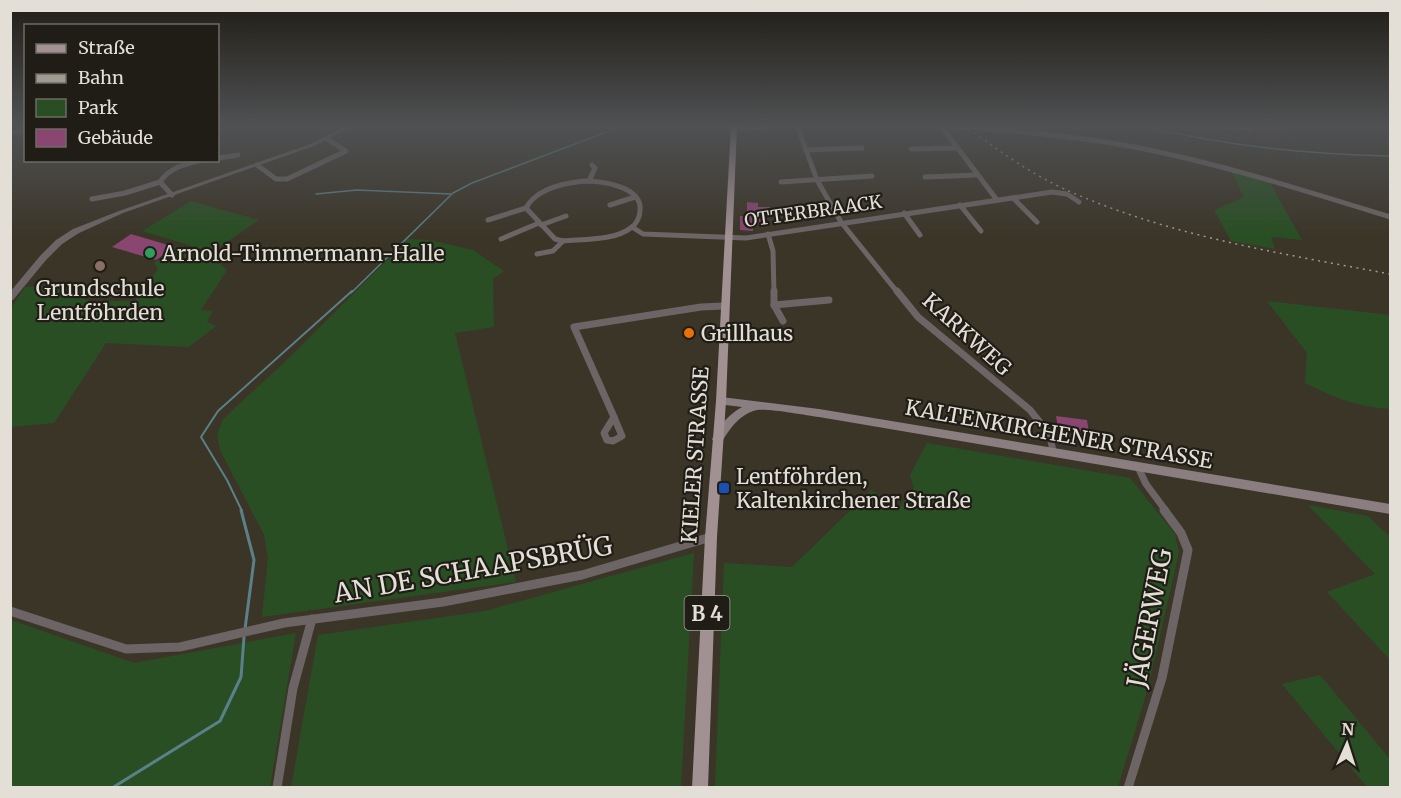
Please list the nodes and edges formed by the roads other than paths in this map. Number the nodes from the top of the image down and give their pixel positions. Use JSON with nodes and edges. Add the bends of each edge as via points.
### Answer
{"nodes":[{"id":1,"x":195,"y":162,"type":"edge"},
{"id":2,"x":264,"y":162,"type":"edge"},
{"id":3,"x":322,"y":162,"type":"edge"},
{"id":4,"x":732,"y":162,"type":"edge"},
{"id":5,"x":810,"y":162,"type":"edge"},
{"id":6,"x":967,"y":162,"type":"edge"},
{"id":7,"x":1200,"y":162,"type":"edge"},
{"id":8,"x":257,"y":165,"type":"junction"},
{"id":9,"x":592,"y":165,"type":"dead end"},
{"id":10,"x":976,"y":175,"type":"junction"},
{"id":11,"x":872,"y":176,"type":"dead end"},
{"id":12,"x":925,"y":177,"type":"dead end"},
{"id":13,"x":817,"y":180,"type":"junction"},
{"id":14,"x":590,"y":181,"type":"junction"},
{"id":15,"x":159,"y":182,"type":"junction"},
{"id":16,"x":781,"y":182,"type":"dead end"},
{"id":17,"x":172,"y":195,"type":"junction"},
{"id":18,"x":635,"y":197,"type":"junction"},
{"id":19,"x":1013,"y":198,"type":"junction"},
{"id":20,"x":92,"y":199,"type":"dead end"},
{"id":21,"x":997,"y":200,"type":"junction"},
{"id":22,"x":1079,"y":202,"type":"dead end"},
{"id":23,"x":610,"y":205,"type":"dead end"},
{"id":24,"x":960,"y":205,"type":"junction"},
{"id":25,"x":526,"y":207,"type":"junction"},
{"id":26,"x":904,"y":213,"type":"junction"},
{"id":27,"x":566,"y":216,"type":"dead end"},
{"id":28,"x":1390,"y":217,"type":"edge"},
{"id":29,"x":488,"y":220,"type":"dead end"},
{"id":30,"x":841,"y":222,"type":"junction"},
{"id":31,"x":1037,"y":222,"type":"dead end"},
{"id":32,"x":540,"y":224,"type":"junction"},
{"id":33,"x":632,"y":227,"type":"junction"},
{"id":34,"x":981,"y":231,"type":"dead end"},
{"id":35,"x":768,"y":234,"type":"junction"},
{"id":36,"x":920,"y":235,"type":"dead end"},
{"id":37,"x":728,"y":238,"type":"junction"},
{"id":38,"x":501,"y":239,"type":"dead end"},
{"id":39,"x":563,"y":241,"type":"junction"},
{"id":40,"x":537,"y":254,"type":"dead end"},
{"id":41,"x":10,"y":298,"type":"edge"},
{"id":42,"x":829,"y":300,"type":"dead end"},
{"id":43,"x":774,"y":305,"type":"junction"},
{"id":44,"x":724,"y":306,"type":"junction"},
{"id":45,"x":783,"y":321,"type":"dead end"},
{"id":46,"x":721,"y":401,"type":"junction"},
{"id":47,"x":761,"y":406,"type":"junction"},
{"id":48,"x":614,"y":417,"type":"dead end"},
{"id":49,"x":717,"y":439,"type":"junction"},
{"id":50,"x":1053,"y":452,"type":"junction"},
{"id":51,"x":1138,"y":467,"type":"junction"},
{"id":52,"x":1390,"y":509,"type":"edge"},
{"id":53,"x":711,"y":537,"type":"junction"},
{"id":54,"x":10,"y":611,"type":"edge"},
{"id":55,"x":312,"y":619,"type":"junction"},
{"id":56,"x":277,"y":788,"type":"edge"},
{"id":57,"x":700,"y":788,"type":"edge"},
{"id":58,"x":1128,"y":788,"type":"edge"}],
"edges":[{"from":1,"to":15,"type":"street","via":[[167,173]]},
{"from":2,"to":8,"type":"street"},
{"from":3,"to":8,"type":"street","via":[[287,179],[276,179]]},
{"from":4,"to":37,"type":"main road","name":"KIELER STRASSE","number":"B 4"},
{"from":5,"to":13,"type":"street","name":"KARKWEG"},
{"from":6,"to":10,"type":"street"},
{"from":7,"to":28,"type":"street"},
{"from":8,"to":17,"type":"street"},
{"from":9,"to":14,"type":"street"},
{"from":10,"to":12,"type":"street"},
{"from":10,"to":21,"type":"street"},
{"from":11,"to":13,"type":"street"},
{"from":13,"to":16,"type":"street"},
{"from":13,"to":30,"type":"street","name":"KARKWEG"},
{"from":14,"to":18,"type":"street","via":[[617,186]]},
{"from":14,"to":25,"type":"street","via":[[538,194]]},
{"from":15,"to":17,"type":"street"},
{"from":15,"to":20,"type":"street"},
{"from":17,"to":41,"type":"street","via":[[65,237]]},
{"from":18,"to":23,"type":"street"},
{"from":18,"to":33,"type":"street","via":[[641,215]]},
{"from":19,"to":21,"type":"street","name":"OTTERBRAACK"},
{"from":19,"to":22,"type":"street","name":"OTTERBRAACK","via":[[1059,192]]},
{"from":19,"to":31,"type":"street"},
{"from":21,"to":24,"type":"street","name":"OTTERBRAACK"},
{"from":24,"to":26,"type":"street","name":"OTTERBRAACK"},
{"from":24,"to":34,"type":"street"},
{"from":25,"to":29,"type":"street"},
{"from":25,"to":32,"type":"street"},
{"from":26,"to":30,"type":"street","name":"OTTERBRAACK"},
{"from":26,"to":36,"type":"street","name":"OTTERBRAACK"},
{"from":27,"to":32,"type":"street"},
{"from":30,"to":35,"type":"street","name":"OTTERBRAACK"},
{"from":30,"to":50,"type":"street","name":"KARKWEG","via":[[918,317],[1030,410],[1050,435]]},
{"from":32,"to":38,"type":"street"},
{"from":32,"to":39,"type":"street"},
{"from":33,"to":37,"type":"street","name":"OTTERBRAACK","via":[[652,236]]},
{"from":33,"to":39,"type":"street","via":[[615,235]]},
{"from":35,"to":37,"type":"street","name":"OTTERBRAACK"},
{"from":35,"to":43,"type":"street","via":[[773,251]]},
{"from":37,"to":44,"type":"main road","name":"KIELER STRASSE","number":"B 4"},
{"from":39,"to":40,"type":"street","via":[[553,251]]},
{"from":42,"to":43,"type":"street"},
{"from":43,"to":45,"type":"street"},
{"from":44,"to":46,"type":"main road","name":"KIELER STRASSE","number":"B 4"},
{"from":44,"to":48,"type":"street","via":[[574,327]]},
{"from":46,"to":47,"type":"main road","name":"KALTENKIRCHENER STRASSE"},
{"from":46,"to":49,"type":"main road","name":"KIELER STRASSE","number":"B 4"},
{"from":47,"to":49,"type":"main road","via":[[738,414]]},
{"from":47,"to":50,"type":"main road","name":"KALTENKIRCHENER STRASSE"},
{"from":49,"to":53,"type":"main road","name":"KIELER STRASSE","number":"B 4"},
{"from":50,"to":51,"type":"main road","name":"KALTENKIRCHENER STRASSE"},
{"from":51,"to":52,"type":"main road","name":"KALTENKIRCHENER STRASSE"},
{"from":51,"to":58,"type":"street","name":"JÄGERWEG","via":[[1188,550],[1162,678]]},
{"from":53,"to":55,"type":"street","name":"AN DE SCHAAPSBRÜG","via":[[582,575],[442,602]]},
{"from":53,"to":57,"type":"main road","name":"KIELER STRASSE","number":"B 4"},
{"from":54,"to":55,"type":"street","name":"AN DE SCHAAPSBRÜG","via":[[126,649],[180,647]]},
{"from":55,"to":56,"type":"street","name":"AN DE SCHAAPSBRÜG","via":[[293,688]]}]}
